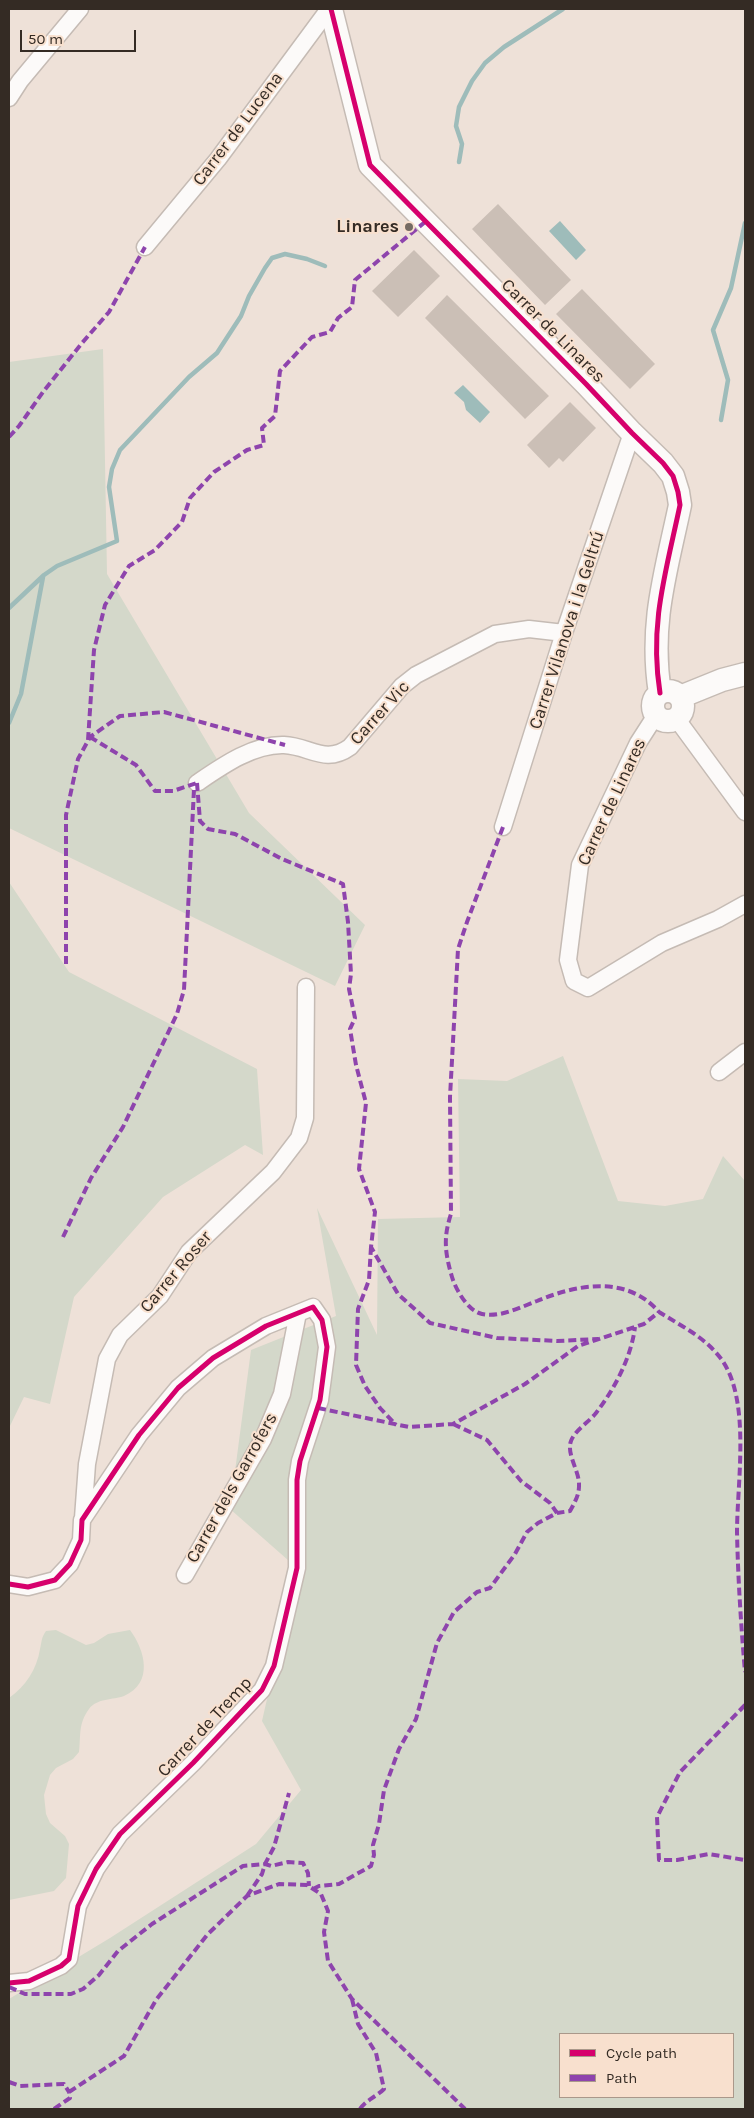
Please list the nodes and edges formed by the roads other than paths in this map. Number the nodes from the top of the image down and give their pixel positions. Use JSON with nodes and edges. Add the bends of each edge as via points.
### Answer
{"nodes":[{"id":1,"x":80,"y":9,"type":"edge"},
{"id":2,"x":330,"y":9,"type":"edge"},
{"id":3,"x":14,"y":80,"type":"edge"},
{"id":4,"x":9,"y":98,"type":"edge"},
{"id":5,"x":145,"y":247,"type":"dead end"},
{"id":6,"x":632,"y":433,"type":"junction"},
{"id":7,"x":564,"y":633,"type":"junction"},
{"id":8,"x":744,"y":673,"type":"edge"},
{"id":9,"x":668,"y":706,"type":"junction"},
{"id":10,"x":197,"y":782,"type":"dead end"},
{"id":11,"x":745,"y":812,"type":"edge"},
{"id":12,"x":503,"y":827,"type":"dead end"},
{"id":13,"x":745,"y":904,"type":"edge"},
{"id":14,"x":306,"y":987,"type":"dead end"},
{"id":15,"x":745,"y":1052,"type":"edge"},
{"id":16,"x":719,"y":1072,"type":"dead end"},
{"id":17,"x":305,"y":1310,"type":"junction"},
{"id":18,"x":82,"y":1520,"type":"junction"},
{"id":19,"x":185,"y":1574,"type":"dead end"},
{"id":20,"x":9,"y":1584,"type":"edge"},
{"id":21,"x":9,"y":1983,"type":"edge"}],
"edges":[{"from":1,"to":3,"type":"street"},
{"from":2,"to":5,"type":"street","name":"Carrer de Lucena","via":[[218,159]]},
{"from":2,"to":6,"type":"street","name":"Carrer de Linares","via":[[370,165]]},
{"from":3,"to":4,"type":"street"},
{"from":6,"to":7,"type":"street","name":"Carrer Vilanova i la Geltrú"},
{"from":6,"to":9,"type":"street","name":"Carrer de Linares","via":[[673,476],[680,505],[658,607],[656,665]]},
{"from":7,"to":10,"type":"street","name":"Carrer Vic","via":[[529,629],[495,634],[416,675],[402,686],[343,753],[324,756],[285,745],[266,747],[228,762]]},
{"from":7,"to":12,"type":"street","name":"Carrer Vilanova i la Geltrú"},
{"from":8,"to":9,"type":"street"},
{"from":9,"to":11,"type":"street"},
{"from":9,"to":13,"type":"street","name":"Carrer de Linares","via":[[638,743],[580,865],[568,960],[574,981],[588,988],[662,943]]},
{"from":14,"to":18,"type":"street","name":"Carrer Roser","via":[[305,1118],[299,1138],[273,1172],[188,1252],[160,1296],[120,1335],[107,1359],[87,1464]]},
{"from":15,"to":16,"type":"street"},
{"from":17,"to":18,"type":"street","via":[[266,1326],[213,1358],[178,1388],[139,1435]]},
{"from":17,"to":19,"type":"street","name":"Carrer dels Garrofers","via":[[282,1394],[264,1439]]},
{"from":17,"to":21,"type":"street","name":"Carrer de Tremp","via":[[322,1320],[327,1347],[320,1400],[299,1470],[297,1568],[274,1666],[262,1690],[120,1834],[96,1869],[78,1906],[69,1959],[29,1981]]},
{"from":18,"to":20,"type":"street","name":"Carrer Roser","via":[[81,1540],[70,1564],[55,1580],[28,1586]]}]}
